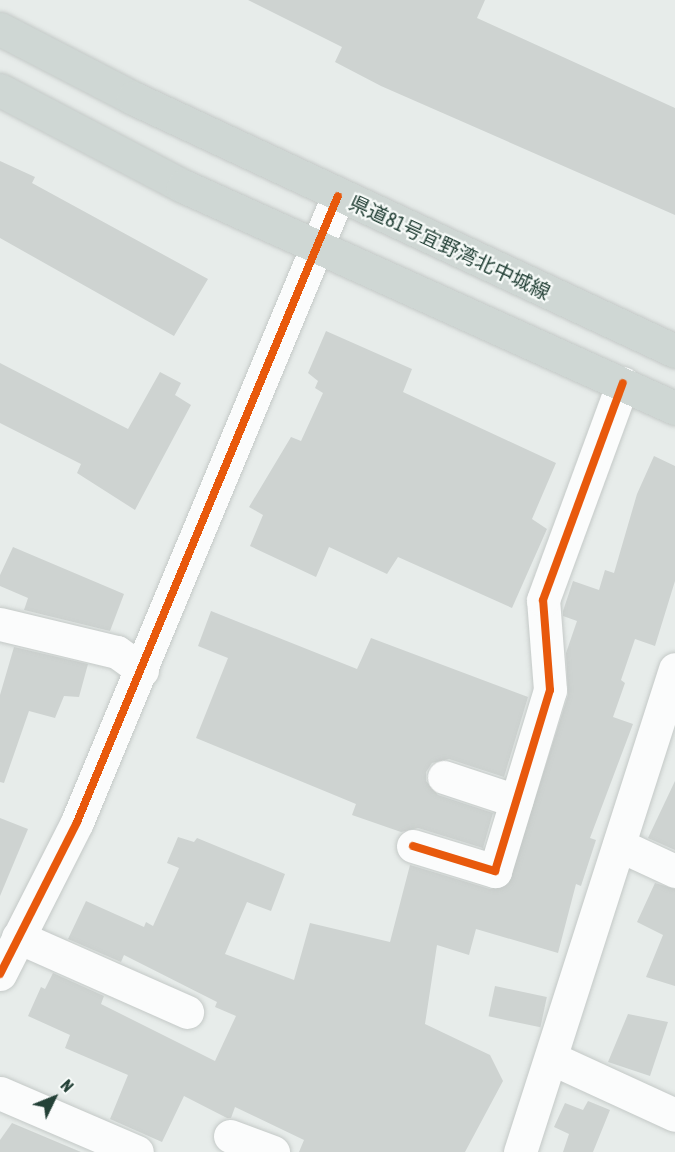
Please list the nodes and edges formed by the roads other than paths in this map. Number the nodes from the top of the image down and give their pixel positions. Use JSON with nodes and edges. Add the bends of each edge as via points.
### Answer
{"nodes":[{"id":1,"x":0,"y":29,"type":"edge"},
{"id":2,"x":0,"y":90,"type":"edge"},
{"id":3,"x":338,"y":196,"type":"junction"},
{"id":4,"x":315,"y":245,"type":"junction"},
{"id":5,"x":675,"y":351,"type":"edge"},
{"id":6,"x":623,"y":383,"type":"junction"},
{"id":7,"x":675,"y":408,"type":"edge"},
{"id":8,"x":0,"y":624,"type":"edge"},
{"id":9,"x":675,"y":669,"type":"edge"},
{"id":10,"x":142,"y":670,"type":"junction"},
{"id":11,"x":444,"y":777,"type":"dead end"},
{"id":12,"x":516,"y":801,"type":"junction"},
{"id":13,"x":619,"y":845,"type":"junction"},
{"id":14,"x":413,"y":846,"type":"dead end"},
{"id":15,"x":675,"y":871,"type":"edge"},
{"id":16,"x":18,"y":938,"type":"junction"},
{"id":17,"x":0,"y":974,"type":"edge"},
{"id":18,"x":187,"y":1012,"type":"dead end"},
{"id":19,"x":551,"y":1058,"type":"junction"},
{"id":20,"x":0,"y":1093,"type":"edge"},
{"id":21,"x":675,"y":1115,"type":"edge"},
{"id":22,"x":231,"y":1136,"type":"dead end"},
{"id":23,"x":137,"y":1152,"type":"edge"},
{"id":24,"x":273,"y":1152,"type":"edge"},
{"id":25,"x":520,"y":1152,"type":"edge"}],
"edges":[{"from":1,"to":3,"type":"main road","name":"県道81号宜野湾北中城線"},
{"from":2,"to":4,"type":"main road","via":[[118,154]]},
{"from":3,"to":4,"type":"street"},
{"from":3,"to":5,"type":"main road","name":"県道81号宜野湾北中城線"},
{"from":4,"to":6,"type":"main road"},
{"from":4,"to":10,"type":"street"},
{"from":6,"to":7,"type":"main road"},
{"from":6,"to":12,"type":"street","via":[[543,600],[550,690]]},
{"from":8,"to":10,"type":"street","via":[[117,652]]},
{"from":9,"to":13,"type":"street"},
{"from":10,"to":16,"type":"street","via":[[77,822]]},
{"from":11,"to":12,"type":"street"},
{"from":12,"to":14,"type":"street","via":[[495,871]]},
{"from":13,"to":15,"type":"street"},
{"from":13,"to":19,"type":"street"},
{"from":16,"to":17,"type":"street"},
{"from":16,"to":18,"type":"street"},
{"from":19,"to":21,"type":"street"},
{"from":19,"to":25,"type":"street"},
{"from":20,"to":23,"type":"street"},
{"from":22,"to":24,"type":"street"}]}
